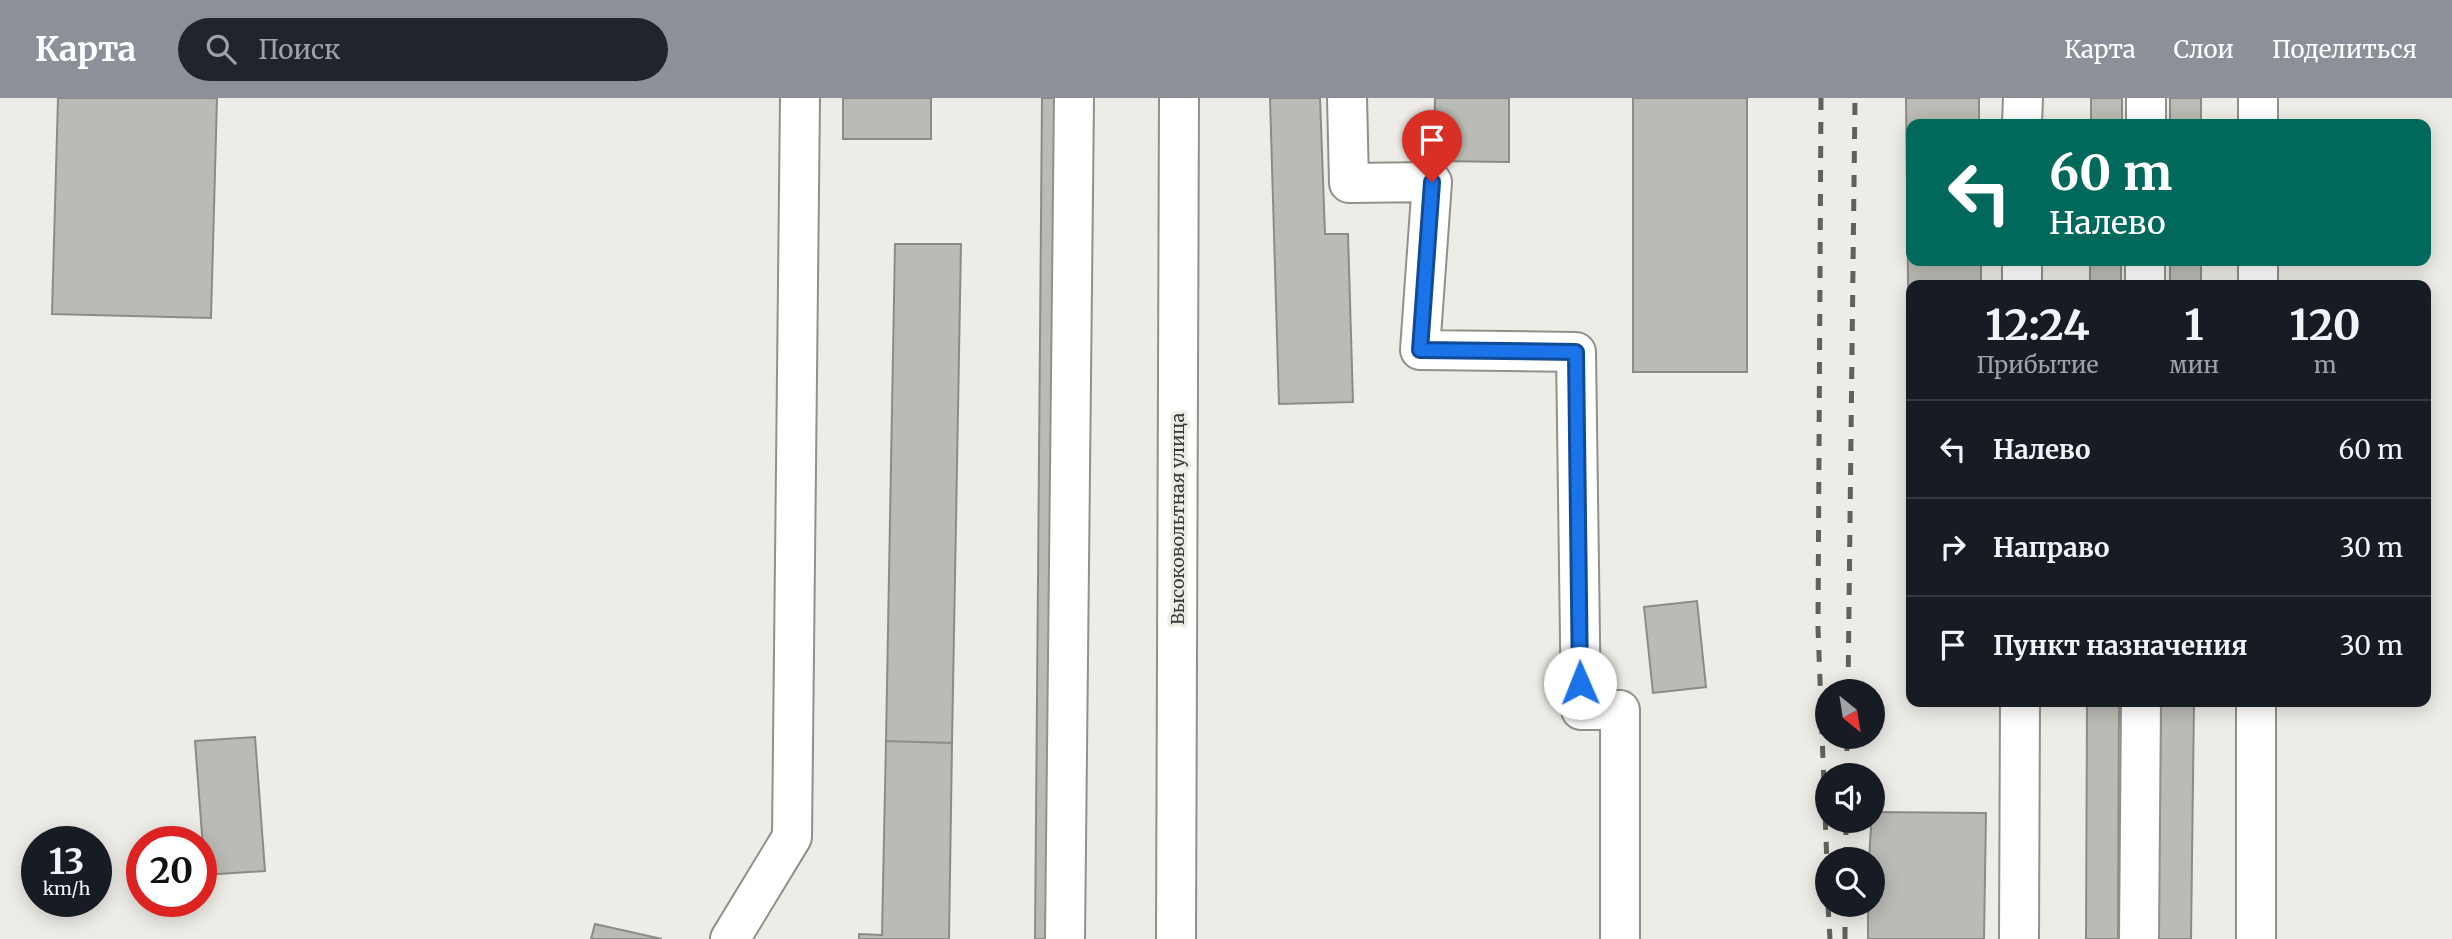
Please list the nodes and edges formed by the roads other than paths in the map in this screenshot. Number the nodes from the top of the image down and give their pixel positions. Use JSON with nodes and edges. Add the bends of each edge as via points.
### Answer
{"nodes":[{"id":1,"x":800,"y":98,"type":"edge"},
{"id":2,"x":1074,"y":98,"type":"edge"},
{"id":3,"x":1179,"y":98,"type":"edge"},
{"id":4,"x":1347,"y":98,"type":"edge"},
{"id":5,"x":2023,"y":98,"type":"edge"},
{"id":6,"x":2146,"y":98,"type":"edge"},
{"id":7,"x":2258,"y":98,"type":"edge"},
{"id":8,"x":2022,"y":119,"type":"edge"},
{"id":9,"x":2146,"y":119,"type":"edge"},
{"id":10,"x":2258,"y":119,"type":"edge"},
{"id":11,"x":2020,"y":707,"type":"edge"},
{"id":12,"x":2141,"y":707,"type":"edge"},
{"id":13,"x":2256,"y":707,"type":"edge"},
{"id":14,"x":730,"y":939,"type":"edge"},
{"id":15,"x":1065,"y":939,"type":"edge"},
{"id":16,"x":1175,"y":939,"type":"edge"},
{"id":17,"x":1620,"y":939,"type":"edge"},
{"id":18,"x":2019,"y":939,"type":"edge"},
{"id":19,"x":2139,"y":939,"type":"edge"},
{"id":20,"x":2256,"y":939,"type":"edge"}],
"edges":[{"from":1,"to":14,"type":"street","via":[[792,836]]},
{"from":2,"to":15,"type":"street"},
{"from":3,"to":16,"type":"street","name":"Высоковольтная улица"},
{"from":4,"to":17,"type":"street","via":[[1349,183],[1432,182],[1420,350],[1576,352],[1581,710],[1620,710]]},
{"from":5,"to":8,"type":"street"},
{"from":6,"to":9,"type":"street"},
{"from":7,"to":10,"type":"street"},
{"from":11,"to":18,"type":"street"},
{"from":12,"to":19,"type":"street"},
{"from":13,"to":20,"type":"street"}]}
